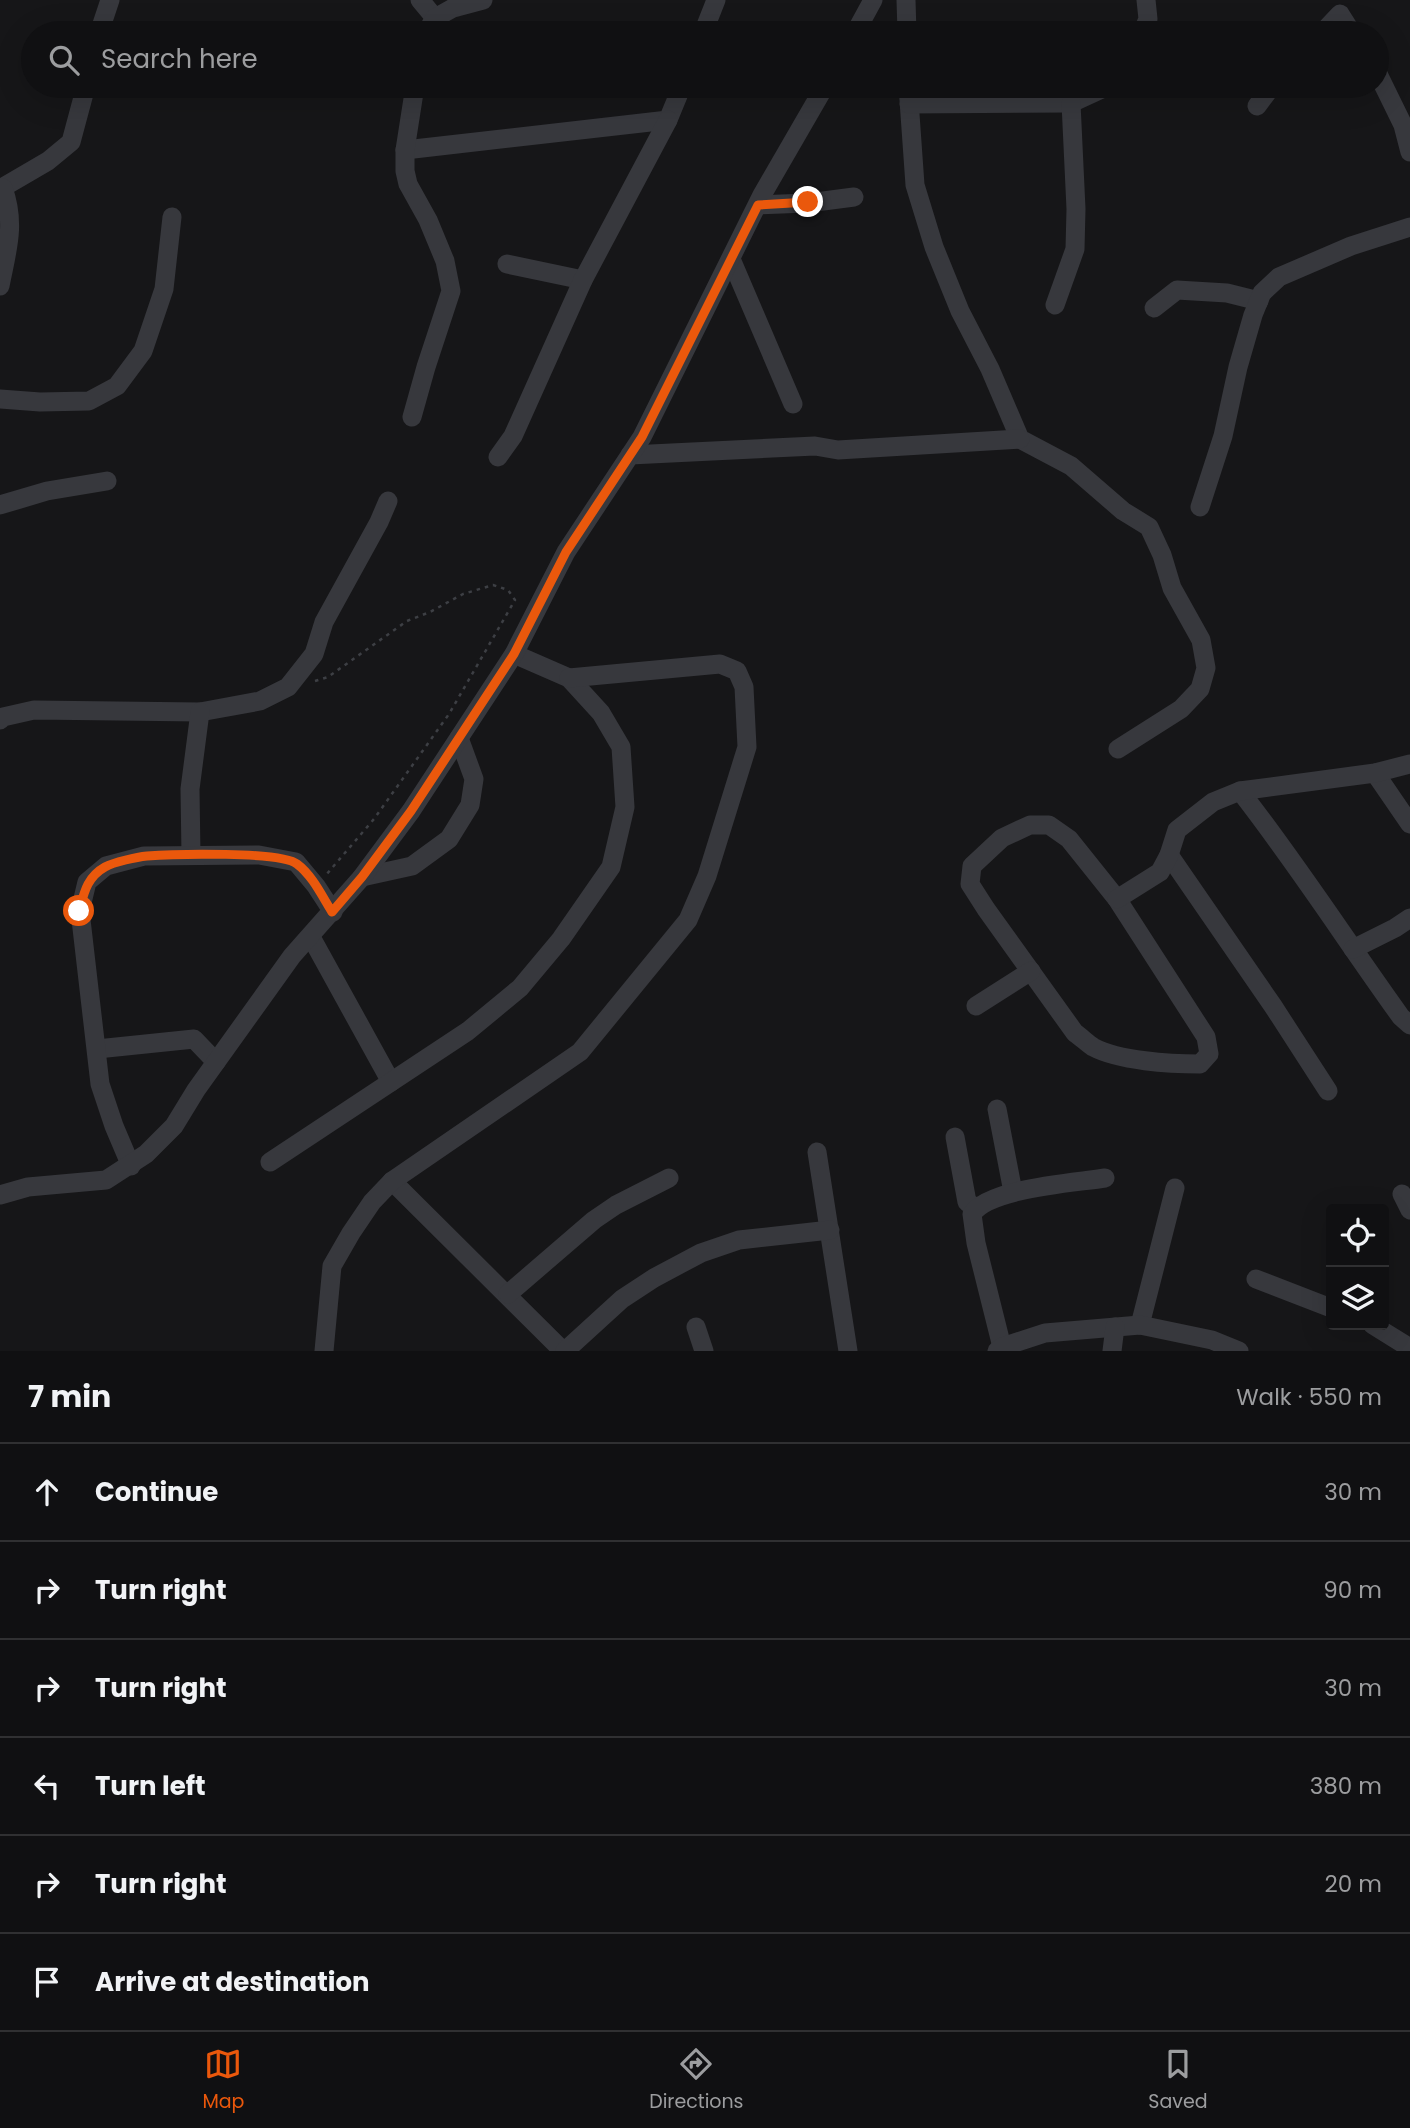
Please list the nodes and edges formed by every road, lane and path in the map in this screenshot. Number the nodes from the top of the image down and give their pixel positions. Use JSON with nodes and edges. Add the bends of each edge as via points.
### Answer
{"nodes":[{"id":1,"x":110,"y":0,"type":"edge"},
{"id":2,"x":420,"y":0,"type":"edge"},
{"id":3,"x":483,"y":0,"type":"edge"},
{"id":4,"x":716,"y":0,"type":"edge"},
{"id":5,"x":873,"y":0,"type":"edge"},
{"id":6,"x":906,"y":0,"type":"edge"},
{"id":7,"x":1146,"y":0,"type":"edge"},
{"id":8,"x":1342,"y":7,"type":"edge"},
{"id":9,"x":103,"y":21,"type":"edge"},
{"id":10,"x":429,"y":21,"type":"edge"},
{"id":11,"x":437,"y":21,"type":"edge"},
{"id":12,"x":708,"y":21,"type":"edge"},
{"id":13,"x":862,"y":21,"type":"edge"},
{"id":14,"x":907,"y":21,"type":"edge"},
{"id":15,"x":1147,"y":21,"type":"edge"},
{"id":16,"x":1331,"y":21,"type":"edge"},
{"id":17,"x":1389,"y":96,"type":"edge"},
{"id":18,"x":83,"y":98,"type":"edge"},
{"id":19,"x":413,"y":98,"type":"edge"},
{"id":20,"x":677,"y":98,"type":"edge"},
{"id":21,"x":818,"y":98,"type":"edge"},
{"id":22,"x":908,"y":98,"type":"edge"},
{"id":23,"x":969,"y":98,"type":"edge"},
{"id":24,"x":1082,"y":98,"type":"edge"},
{"id":25,"x":1263,"y":98,"type":"edge"},
{"id":26,"x":1071,"y":103,"type":"junction"},
{"id":27,"x":1257,"y":106,"type":"dead end"},
{"id":28,"x":668,"y":120,"type":"junction"},
{"id":29,"x":405,"y":150,"type":"junction"},
{"id":30,"x":1410,"y":152,"type":"edge"},
{"id":31,"x":1,"y":189,"type":"edge"},
{"id":32,"x":854,"y":197,"type":"dead end"},
{"id":33,"x":758,"y":205,"type":"junction"},
{"id":34,"x":172,"y":217,"type":"dead end"},
{"id":35,"x":1410,"y":227,"type":"edge"},
{"id":36,"x":731,"y":259,"type":"junction"},
{"id":37,"x":507,"y":264,"type":"dead end"},
{"id":38,"x":583,"y":280,"type":"junction"},
{"id":39,"x":0,"y":286,"type":"edge"},
{"id":40,"x":1259,"y":300,"type":"junction"},
{"id":41,"x":1055,"y":305,"type":"dead end"},
{"id":42,"x":1154,"y":308,"type":"dead end"},
{"id":43,"x":0,"y":399,"type":"edge"},
{"id":44,"x":793,"y":404,"type":"dead end"},
{"id":45,"x":412,"y":417,"type":"dead end"},
{"id":46,"x":1020,"y":439,"type":"junction"},
{"id":47,"x":630,"y":455,"type":"junction"},
{"id":48,"x":498,"y":457,"type":"dead end"},
{"id":49,"x":107,"y":481,"type":"dead end"},
{"id":50,"x":388,"y":501,"type":"dead end"},
{"id":51,"x":0,"y":505,"type":"edge"},
{"id":52,"x":1200,"y":507,"type":"dead end"},
{"id":53,"x":514,"y":654,"type":"junction"},
{"id":54,"x":569,"y":678,"type":"junction"},
{"id":55,"x":315,"y":681,"type":"dead end"},
{"id":56,"x":200,"y":712,"type":"junction"},
{"id":57,"x":0,"y":720,"type":"edge"},
{"id":58,"x":459,"y":738,"type":"junction"},
{"id":59,"x":1118,"y":749,"type":"dead end"},
{"id":60,"x":1410,"y":764,"type":"edge"},
{"id":61,"x":1375,"y":773,"type":"junction"},
{"id":62,"x":1240,"y":791,"type":"junction"},
{"id":63,"x":1410,"y":824,"type":"edge"},
{"id":64,"x":191,"y":855,"type":"junction"},
{"id":65,"x":1169,"y":855,"type":"junction"},
{"id":66,"x":362,"y":877,"type":"junction"},
{"id":67,"x":316,"y":886,"type":"junction"},
{"id":68,"x":1117,"y":899,"type":"junction"},
{"id":69,"x":332,"y":912,"type":"junction"},
{"id":70,"x":1410,"y":918,"type":"edge"},
{"id":71,"x":311,"y":937,"type":"junction"},
{"id":72,"x":1353,"y":949,"type":"junction"},
{"id":73,"x":1031,"y":971,"type":"junction"},
{"id":74,"x":976,"y":1006,"type":"dead end"},
{"id":75,"x":1410,"y":1025,"type":"edge"},
{"id":76,"x":97,"y":1049,"type":"junction"},
{"id":77,"x":216,"y":1062,"type":"junction"},
{"id":78,"x":391,"y":1082,"type":"junction"},
{"id":79,"x":1328,"y":1091,"type":"dead end"},
{"id":80,"x":998,"y":1109,"type":"dead end"},
{"id":81,"x":954,"y":1137,"type":"dead end"},
{"id":82,"x":817,"y":1152,"type":"dead end"},
{"id":83,"x":270,"y":1162,"type":"dead end"},
{"id":84,"x":131,"y":1166,"type":"junction"},
{"id":85,"x":669,"y":1178,"type":"dead end"},
{"id":86,"x":1105,"y":1178,"type":"dead end"},
{"id":87,"x":392,"y":1181,"type":"junction"},
{"id":88,"x":1175,"y":1188,"type":"dead end"},
{"id":89,"x":1013,"y":1192,"type":"junction"},
{"id":90,"x":0,"y":1195,"type":"edge"},
{"id":91,"x":976,"y":1208,"type":"junction"},
{"id":92,"x":830,"y":1230,"type":"junction"},
{"id":93,"x":1256,"y":1279,"type":"dead end"},
{"id":94,"x":508,"y":1294,"type":"junction"},
{"id":95,"x":1326,"y":1306,"type":"edge"},
{"id":96,"x":1140,"y":1325,"type":"junction"},
{"id":97,"x":696,"y":1326,"type":"dead end"},
{"id":98,"x":1115,"y":1326,"type":"junction"},
{"id":99,"x":1381,"y":1330,"type":"edge"},
{"id":100,"x":1410,"y":1348,"type":"edge"},
{"id":101,"x":999,"y":1349,"type":"edge"},
{"id":102,"x":324,"y":1351,"type":"edge"},
{"id":103,"x":564,"y":1351,"type":"edge"},
{"id":104,"x":705,"y":1351,"type":"edge"},
{"id":105,"x":848,"y":1351,"type":"edge"},
{"id":106,"x":1112,"y":1351,"type":"edge"},
{"id":107,"x":1240,"y":1351,"type":"edge"}],
"edges":[{"from":1,"to":9,"type":"street"},
{"from":2,"to":10,"type":"street"},
{"from":3,"to":11,"type":"street","via":[[453,8]]},
{"from":4,"to":12,"type":"street"},
{"from":5,"to":13,"type":"street"},
{"from":6,"to":14,"type":"street"},
{"from":7,"to":15,"type":"street"},
{"from":8,"to":16,"type":"street"},
{"from":17,"to":30,"type":"street"},
{"from":18,"to":31,"type":"street","via":[[71,142]]},
{"from":19,"to":29,"type":"street"},
{"from":20,"to":28,"type":"street"},
{"from":21,"to":33,"type":"street"},
{"from":22,"to":46,"type":"street","via":[[915,185],[934,247]]},
{"from":23,"to":26,"type":"street"},
{"from":24,"to":26,"type":"street"},
{"from":25,"to":27,"type":"street"},
{"from":26,"to":41,"type":"street","via":[[1075,250]]},
{"from":28,"to":29,"type":"street"},
{"from":28,"to":38,"type":"street"},
{"from":29,"to":45,"type":"street","via":[[408,184],[445,261],[451,291]]},
{"from":31,"to":39,"type":"street","via":[[11,223]]},
{"from":32,"to":33,"type":"street"},
{"from":33,"to":36,"type":"street"},
{"from":34,"to":43,"type":"street","via":[[164,289],[143,351],[117,386],[89,401]]},
{"from":35,"to":40,"type":"street","via":[[1351,246],[1279,278]]},
{"from":36,"to":44,"type":"street"},
{"from":36,"to":47,"type":"street"},
{"from":37,"to":38,"type":"street"},
{"from":38,"to":48,"type":"street","via":[[513,436]]},
{"from":40,"to":42,"type":"street","via":[[1177,290]]},
{"from":40,"to":52,"type":"street"},
{"from":46,"to":47,"type":"street","via":[[838,450],[815,446]]},
{"from":46,"to":59,"type":"street","via":[[1071,466],[1149,527],[1172,588],[1202,640],[1206,668],[1200,689],[1181,709]]},
{"from":47,"to":53,"type":"street","via":[[566,552]]},
{"from":49,"to":51,"type":"street"},
{"from":50,"to":56,"type":"street","via":[[324,622],[314,654],[297,678],[260,701]]},
{"from":53,"to":54,"type":"street"},
{"from":53,"to":58,"type":"street"},
{"from":54,"to":78,"type":"street","via":[[601,713],[621,747],[625,807],[611,867],[520,988],[468,1031]]},
{"from":54,"to":87,"type":"street","via":[[720,664],[737,671],[744,687],[747,747],[707,876],[688,920],[580,1052]]},
{"from":55,"to":67,"type":"path","via":[[328,677],[407,621],[463,594],[493,585],[508,590],[515,600],[449,714],[374,819]]},
{"from":56,"to":57,"type":"street","via":[[34,710]]},
{"from":56,"to":64,"type":"street","via":[[190,789]]},
{"from":58,"to":66,"type":"street"},
{"from":58,"to":66,"type":"street","via":[[474,779],[470,805],[449,839],[412,866]]},
{"from":60,"to":61,"type":"street"},
{"from":61,"to":62,"type":"street"},
{"from":61,"to":63,"type":"street"},
{"from":62,"to":65,"type":"street","via":[[1213,802],[1177,830]]},
{"from":62,"to":72,"type":"street"},
{"from":64,"to":67,"type":"street","via":[[259,855],[296,862]]},
{"from":64,"to":76,"type":"street","via":[[144,856],[106,866],[87,882],[79,911]]},
{"from":65,"to":68,"type":"street","via":[[1160,872]]},
{"from":65,"to":79,"type":"street"},
{"from":66,"to":69,"type":"street"},
{"from":67,"to":69,"type":"street"},
{"from":68,"to":73,"type":"street","via":[[1069,839],[1049,825],[1030,825],[1002,838],[972,866],[970,884]]},
{"from":68,"to":73,"type":"street","via":[[1206,1037],[1209,1054],[1200,1064],[1127,1058],[1094,1047],[1075,1033]]},
{"from":69,"to":71,"type":"street"},
{"from":70,"to":72,"type":"street"},
{"from":71,"to":77,"type":"street","via":[[292,956]]},
{"from":71,"to":78,"type":"street"},
{"from":72,"to":75,"type":"street"},
{"from":73,"to":74,"type":"street"},
{"from":76,"to":77,"type":"street","via":[[194,1040]]},
{"from":76,"to":84,"type":"street","via":[[100,1084]]},
{"from":77,"to":84,"type":"street","via":[[174,1126]]},
{"from":78,"to":83,"type":"street"},
{"from":80,"to":89,"type":"street"},
{"from":81,"to":91,"type":"street","via":[[967,1202]]},
{"from":82,"to":92,"type":"street"},
{"from":84,"to":90,"type":"street","via":[[106,1180],[28,1187]]},
{"from":85,"to":94,"type":"street","via":[[594,1220]]},
{"from":86,"to":89,"type":"street"},
{"from":87,"to":94,"type":"street"},
{"from":87,"to":102,"type":"street","via":[[372,1202],[332,1266]]},
{"from":88,"to":96,"type":"street"},
{"from":89,"to":91,"type":"street"},
{"from":91,"to":101,"type":"street","via":[[972,1214],[976,1243]]},
{"from":92,"to":103,"type":"street","via":[[738,1240],[701,1254],[622,1299]]},
{"from":92,"to":105,"type":"street"},
{"from":93,"to":95,"type":"street"},
{"from":94,"to":103,"type":"street"},
{"from":96,"to":98,"type":"street"},
{"from":96,"to":107,"type":"street","via":[[1212,1340]]},
{"from":97,"to":104,"type":"street"},
{"from":98,"to":101,"type":"street","via":[[1045,1333]]},
{"from":98,"to":106,"type":"street"},
{"from":99,"to":100,"type":"street"}]}
